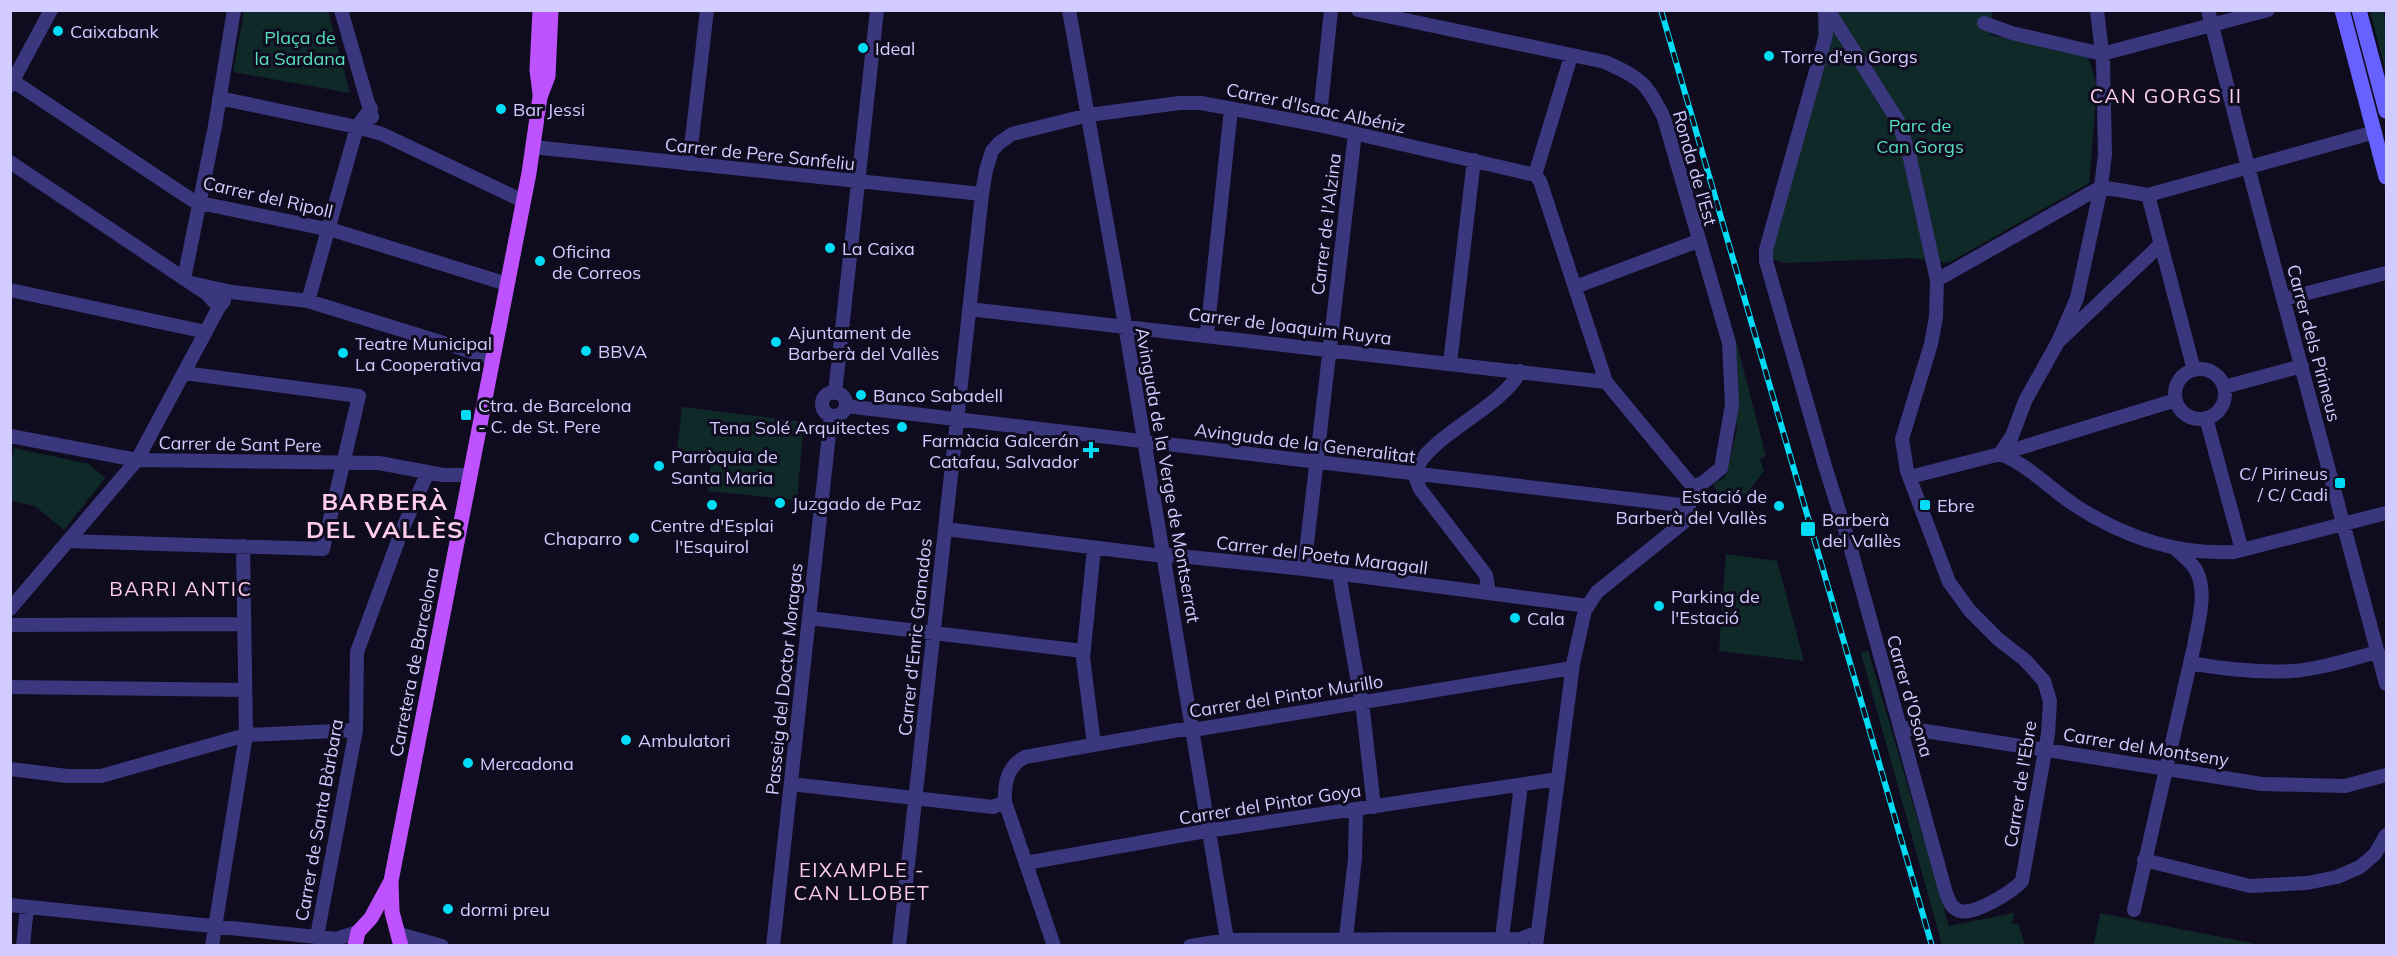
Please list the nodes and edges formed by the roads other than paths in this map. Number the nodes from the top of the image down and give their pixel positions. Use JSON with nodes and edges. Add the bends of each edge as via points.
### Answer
{"nodes":[{"id":1,"x":51,"y":10,"type":"edge"},
{"id":2,"x":234,"y":10,"type":"edge"},
{"id":3,"x":341,"y":10,"type":"edge"},
{"id":4,"x":540,"y":10,"type":"edge"},
{"id":5,"x":551,"y":10,"type":"edge"},
{"id":6,"x":707,"y":10,"type":"edge"},
{"id":7,"x":877,"y":10,"type":"edge"},
{"id":8,"x":1069,"y":10,"type":"edge"},
{"id":9,"x":1331,"y":10,"type":"edge"},
{"id":10,"x":1358,"y":10,"type":"edge"},
{"id":11,"x":1826,"y":10,"type":"edge"},
{"id":12,"x":2097,"y":10,"type":"edge"},
{"id":13,"x":2208,"y":10,"type":"edge"},
{"id":14,"x":2268,"y":10,"type":"edge"},
{"id":15,"x":2342,"y":10,"type":"edge"},
{"id":16,"x":2359,"y":10,"type":"edge"},
{"id":17,"x":1983,"y":23,"type":"dead end"},
{"id":18,"x":2212,"y":25,"type":"junction"},
{"id":19,"x":1854,"y":52,"type":"junction"},
{"id":20,"x":1821,"y":54,"type":"junction"},
{"id":21,"x":2102,"y":54,"type":"junction"},
{"id":22,"x":1571,"y":56,"type":"junction"},
{"id":23,"x":12,"y":84,"type":"edge"},
{"id":24,"x":540,"y":97,"type":"junction"},
{"id":25,"x":219,"y":98,"type":"junction"},
{"id":26,"x":371,"y":108,"type":"junction"},
{"id":27,"x":1231,"y":109,"type":"junction"},
{"id":28,"x":2386,"y":111,"type":"edge"},
{"id":29,"x":1089,"y":115,"type":"junction"},
{"id":30,"x":1319,"y":125,"type":"junction"},
{"id":31,"x":357,"y":126,"type":"junction"},
{"id":32,"x":2374,"y":132,"type":"junction"},
{"id":33,"x":1355,"y":133,"type":"junction"},
{"id":34,"x":382,"y":134,"type":"junction"},
{"id":35,"x":533,"y":147,"type":"junction"},
{"id":36,"x":1474,"y":160,"type":"junction"},
{"id":37,"x":10,"y":162,"type":"edge"},
{"id":38,"x":689,"y":164,"type":"junction"},
{"id":39,"x":2248,"y":167,"type":"junction"},
{"id":40,"x":1535,"y":175,"type":"junction"},
{"id":41,"x":2386,"y":177,"type":"edge"},
{"id":42,"x":858,"y":183,"type":"junction"},
{"id":43,"x":2101,"y":187,"type":"junction"},
{"id":44,"x":982,"y":194,"type":"junction"},
{"id":45,"x":2148,"y":195,"type":"junction"},
{"id":46,"x":523,"y":201,"type":"junction"},
{"id":47,"x":200,"y":202,"type":"junction"},
{"id":48,"x":329,"y":230,"type":"junction"},
{"id":49,"x":1698,"y":241,"type":"junction"},
{"id":50,"x":2161,"y":244,"type":"junction"},
{"id":51,"x":2386,"y":273,"type":"edge"},
{"id":52,"x":1937,"y":280,"type":"junction"},
{"id":53,"x":187,"y":281,"type":"junction"},
{"id":54,"x":507,"y":284,"type":"junction"},
{"id":55,"x":1575,"y":287,"type":"junction"},
{"id":56,"x":10,"y":290,"type":"edge"},
{"id":57,"x":232,"y":292,"type":"junction"},
{"id":58,"x":2284,"y":299,"type":"junction"},
{"id":59,"x":308,"y":302,"type":"junction"},
{"id":60,"x":219,"y":307,"type":"junction"},
{"id":61,"x":969,"y":309,"type":"junction"},
{"id":62,"x":1125,"y":325,"type":"junction"},
{"id":63,"x":206,"y":332,"type":"junction"},
{"id":64,"x":1207,"y":335,"type":"junction"},
{"id":65,"x":2058,"y":342,"type":"junction"},
{"id":66,"x":1329,"y":349,"type":"junction"},
{"id":67,"x":492,"y":358,"type":"junction"},
{"id":68,"x":1450,"y":363,"type":"junction"},
{"id":69,"x":2302,"y":366,"type":"junction"},
{"id":70,"x":2194,"y":370,"type":"junction"},
{"id":71,"x":1520,"y":371,"type":"junction"},
{"id":72,"x":184,"y":373,"type":"junction"},
{"id":73,"x":1606,"y":382,"type":"junction"},
{"id":74,"x":2224,"y":387,"type":"junction"},
{"id":75,"x":835,"y":393,"type":"junction"},
{"id":76,"x":2176,"y":400,"type":"junction"},
{"id":77,"x":846,"y":406,"type":"junction"},
{"id":78,"x":831,"y":416,"type":"junction"},
{"id":79,"x":2206,"y":418,"type":"junction"},
{"id":80,"x":956,"y":419,"type":"junction"},
{"id":81,"x":10,"y":436,"type":"edge"},
{"id":82,"x":1145,"y":441,"type":"junction"},
{"id":83,"x":2000,"y":454,"type":"junction"},
{"id":84,"x":137,"y":460,"type":"junction"},
{"id":85,"x":1316,"y":462,"type":"junction"},
{"id":86,"x":343,"y":464,"type":"junction"},
{"id":87,"x":428,"y":472,"type":"junction"},
{"id":88,"x":1414,"y":474,"type":"junction"},
{"id":89,"x":469,"y":475,"type":"junction"},
{"id":90,"x":1910,"y":477,"type":"junction"},
{"id":91,"x":1693,"y":487,"type":"junction"},
{"id":92,"x":1689,"y":506,"type":"junction"},
{"id":93,"x":2386,"y":513,"type":"edge"},
{"id":94,"x":2344,"y":524,"type":"junction"},
{"id":95,"x":945,"y":529,"type":"junction"},
{"id":96,"x":68,"y":541,"type":"junction"},
{"id":97,"x":243,"y":546,"type":"junction"},
{"id":98,"x":1094,"y":548,"type":"junction"},
{"id":99,"x":2176,"y":549,"type":"junction"},
{"id":100,"x":2242,"y":550,"type":"junction"},
{"id":101,"x":1164,"y":555,"type":"junction"},
{"id":102,"x":1304,"y":569,"type":"junction"},
{"id":103,"x":1339,"y":574,"type":"junction"},
{"id":104,"x":1489,"y":593,"type":"junction"},
{"id":105,"x":1588,"y":606,"type":"junction"},
{"id":106,"x":10,"y":609,"type":"edge"},
{"id":107,"x":809,"y":618,"type":"junction"},
{"id":108,"x":243,"y":624,"type":"junction"},
{"id":109,"x":10,"y":625,"type":"edge"},
{"id":110,"x":934,"y":635,"type":"junction"},
{"id":111,"x":1083,"y":651,"type":"junction"},
{"id":112,"x":2378,"y":652,"type":"junction"},
{"id":113,"x":2190,"y":663,"type":"junction"},
{"id":114,"x":1572,"y":668,"type":"junction"},
{"id":115,"x":2386,"y":684,"type":"edge"},
{"id":116,"x":10,"y":687,"type":"edge"},
{"id":117,"x":245,"y":690,"type":"junction"},
{"id":118,"x":1361,"y":702,"type":"junction"},
{"id":119,"x":1900,"y":727,"type":"junction"},
{"id":120,"x":356,"y":730,"type":"junction"},
{"id":121,"x":1193,"y":730,"type":"junction"},
{"id":122,"x":246,"y":735,"type":"junction"},
{"id":123,"x":1094,"y":744,"type":"junction"},
{"id":124,"x":2045,"y":750,"type":"junction"},
{"id":125,"x":10,"y":764,"type":"edge"},
{"id":126,"x":10,"y":769,"type":"edge"},
{"id":127,"x":2166,"y":769,"type":"junction"},
{"id":128,"x":39,"y":772,"type":"junction"},
{"id":129,"x":2386,"y":776,"type":"edge"},
{"id":130,"x":1558,"y":779,"type":"junction"},
{"id":131,"x":791,"y":784,"type":"junction"},
{"id":132,"x":1521,"y":785,"type":"junction"},
{"id":133,"x":915,"y":800,"type":"junction"},
{"id":134,"x":1005,"y":802,"type":"junction"},
{"id":135,"x":1374,"y":807,"type":"junction"},
{"id":136,"x":1356,"y":809,"type":"junction"},
{"id":137,"x":1210,"y":831,"type":"junction"},
{"id":138,"x":2386,"y":836,"type":"edge"},
{"id":139,"x":2144,"y":860,"type":"junction"},
{"id":140,"x":1026,"y":863,"type":"junction"},
{"id":141,"x":391,"y":881,"type":"junction"},
{"id":142,"x":10,"y":905,"type":"edge"},
{"id":143,"x":1950,"y":905,"type":"joint"},
{"id":144,"x":27,"y":907,"type":"junction"},
{"id":145,"x":2134,"y":910,"type":"dead end"},
{"id":146,"x":216,"y":926,"type":"junction"},
{"id":147,"x":360,"y":934,"type":"edge"},
{"id":148,"x":317,"y":936,"type":"junction"},
{"id":149,"x":398,"y":936,"type":"edge"},
{"id":150,"x":1537,"y":939,"type":"edge"},
{"id":151,"x":339,"y":942,"type":"edge"},
{"id":152,"x":1501,"y":942,"type":"edge"},
{"id":153,"x":1228,"y":943,"type":"edge"},
{"id":154,"x":1345,"y":943,"type":"edge"},
{"id":155,"x":23,"y":945,"type":"edge"},
{"id":156,"x":212,"y":945,"type":"edge"},
{"id":157,"x":435,"y":945,"type":"edge"},
{"id":158,"x":442,"y":945,"type":"edge"},
{"id":159,"x":773,"y":945,"type":"edge"},
{"id":160,"x":899,"y":945,"type":"edge"},
{"id":161,"x":1054,"y":945,"type":"edge"},
{"id":162,"x":1190,"y":945,"type":"edge"}],
"edges":[{"from":1,"to":23,"type":"street"},
{"from":2,"to":25,"type":"street"},
{"from":3,"to":26,"type":"street"},
{"from":4,"to":24,"type":"main road"},
{"from":5,"to":24,"type":"main road","via":[[548,76]]},
{"from":6,"to":38,"type":"street"},
{"from":7,"to":42,"type":"street","name":"Passeig del Doctor Moragas"},
{"from":8,"to":29,"type":"street","name":"Avinguda de la Verge de Montserrat"},
{"from":9,"to":30,"type":"street"},
{"from":10,"to":22,"type":"street","name":"Ronda de l'Est"},
{"from":11,"to":19,"type":"street","name":"Carrer de l'Ebre"},
{"from":11,"to":20,"type":"street","name":"Carrer d'Osona"},
{"from":12,"to":21,"type":"street"},
{"from":13,"to":18,"type":"street","name":"Carrer dels Pirineus"},
{"from":14,"to":18,"type":"street"},
{"from":15,"to":32,"type":"street"},
{"from":16,"to":28,"type":"street"},
{"from":17,"to":21,"type":"street"},
{"from":18,"to":21,"type":"street"},
{"from":18,"to":39,"type":"street","name":"Carrer dels Pirineus"},
{"from":19,"to":20,"type":"street","via":[[1832,40]]},
{"from":19,"to":52,"type":"street","name":"Carrer de l'Ebre","via":[[1898,121]]},
{"from":20,"to":119,"type":"street","name":"Carrer d'Osona","via":[[1766,261]]},
{"from":21,"to":43,"type":"street","via":[[2105,154]]},
{"from":22,"to":40,"type":"street"},
{"from":22,"to":49,"type":"street","name":"Ronda de l'Est","via":[[1605,62],[1631,74],[1651,91],[1664,118]]},
{"from":23,"to":47,"type":"street","name":"Carrer del Ripoll"},
{"from":24,"to":35,"type":"main road","name":"Carretera de Barcelona"},
{"from":25,"to":31,"type":"street"},
{"from":25,"to":47,"type":"street"},
{"from":26,"to":31,"type":"street"},
{"from":26,"to":34,"type":"street","via":[[376,128]]},
{"from":27,"to":29,"type":"street","name":"Carrer d'Isaac Albéniz","via":[[1202,103]]},
{"from":27,"to":30,"type":"street","name":"Carrer d'Isaac Albéniz"},
{"from":27,"to":64,"type":"street"},
{"from":29,"to":44,"type":"street","name":"Carrer d'Enric Granados","via":[[1027,129],[999,143],[992,151]]},
{"from":29,"to":62,"type":"street","name":"Avinguda de la Verge de Montserrat"},
{"from":30,"to":33,"type":"street","name":"Carrer d'Isaac Albéniz"},
{"from":31,"to":34,"type":"street"},
{"from":31,"to":48,"type":"street"},
{"from":32,"to":39,"type":"street"},
{"from":32,"to":41,"type":"street"},
{"from":33,"to":36,"type":"street","name":"Carrer d'Isaac Albéniz"},
{"from":33,"to":66,"type":"street","name":"Carrer de l'Alzina"},
{"from":34,"to":46,"type":"street"},
{"from":35,"to":38,"type":"street","name":"Carrer de Pere Sanfeliu"},
{"from":35,"to":46,"type":"main road","name":"Carretera de Barcelona"},
{"from":36,"to":40,"type":"street","name":"Carrer d'Isaac Albéniz"},
{"from":36,"to":68,"type":"street"},
{"from":37,"to":53,"type":"street"},
{"from":38,"to":42,"type":"street","name":"Carrer de Pere Sanfeliu"},
{"from":39,"to":45,"type":"street"},
{"from":39,"to":58,"type":"street","name":"Carrer dels Pirineus"},
{"from":40,"to":55,"type":"street"},
{"from":42,"to":44,"type":"street","name":"Carrer de Pere Sanfeliu"},
{"from":42,"to":75,"type":"street","name":"Passeig del Doctor Moragas"},
{"from":43,"to":45,"type":"street"},
{"from":43,"to":52,"type":"street"},
{"from":43,"to":65,"type":"street","via":[[2077,298]]},
{"from":44,"to":61,"type":"street","name":"Carrer d'Enric Granados"},
{"from":45,"to":50,"type":"street"},
{"from":46,"to":54,"type":"main road","name":"Carretera de Barcelona"},
{"from":47,"to":48,"type":"street","name":"Carrer del Ripoll"},
{"from":47,"to":53,"type":"street"},
{"from":48,"to":54,"type":"street","name":"Carrer del Ripoll"},
{"from":48,"to":59,"type":"street"},
{"from":49,"to":55,"type":"street"},
{"from":49,"to":91,"type":"street","name":"Ronda de l'Est","via":[[1729,343],[1732,405],[1721,468]]},
{"from":50,"to":65,"type":"street"},
{"from":50,"to":70,"type":"street"},
{"from":51,"to":58,"type":"street"},
{"from":52,"to":90,"type":"street","name":"Carrer de l'Ebre","via":[[1931,344],[1902,440]]},
{"from":53,"to":57,"type":"street"},
{"from":53,"to":60,"type":"street"},
{"from":54,"to":67,"type":"main road","name":"Carretera de Barcelona"},
{"from":55,"to":73,"type":"street"},
{"from":56,"to":63,"type":"street"},
{"from":57,"to":59,"type":"street"},
{"from":57,"to":60,"type":"street"},
{"from":58,"to":69,"type":"street","name":"Carrer dels Pirineus"},
{"from":59,"to":67,"type":"street"},
{"from":60,"to":63,"type":"street"},
{"from":61,"to":62,"type":"street","name":"Carrer de Joaquim Ruyra"},
{"from":61,"to":80,"type":"street","name":"Carrer d'Enric Granados"},
{"from":62,"to":64,"type":"street","name":"Carrer de Joaquim Ruyra"},
{"from":62,"to":82,"type":"street","name":"Avinguda de la Verge de Montserrat"},
{"from":63,"to":72,"type":"street"},
{"from":64,"to":66,"type":"street","name":"Carrer de Joaquim Ruyra"},
{"from":65,"to":83,"type":"street"},
{"from":66,"to":68,"type":"street","name":"Carrer de Joaquim Ruyra"},
{"from":66,"to":85,"type":"street","name":"Carrer de l'Alzina"},
{"from":67,"to":89,"type":"main road","name":"Carretera de Barcelona"},
{"from":68,"to":71,"type":"street","name":"Carrer de Joaquim Ruyra"},
{"from":69,"to":74,"type":"street"},
{"from":69,"to":94,"type":"street","name":"Carrer dels Pirineus"},
{"from":70,"to":74,"type":"street","via":[[2210,371]]},
{"from":70,"to":76,"type":"street","via":[[2183,375],[2176,385]]},
{"from":71,"to":73,"type":"street","name":"Carrer de Joaquim Ruyra"},
{"from":71,"to":88,"type":"street","via":[[1509,387],[1425,455]]},
{"from":72,"to":84,"type":"street"},
{"from":72,"to":86,"type":"street","via":[[359,396]]},
{"from":73,"to":91,"type":"street"},
{"from":74,"to":79,"type":"street","via":[[2221,407]]},
{"from":75,"to":77,"type":"street","via":[[845,400]]},
{"from":75,"to":78,"type":"street","name":"Passeig del Doctor Moragas","via":[[824,397],[822,403],[822,409]]},
{"from":76,"to":79,"type":"street","via":[[2187,416]]},
{"from":76,"to":83,"type":"street"},
{"from":77,"to":78,"type":"street","via":[[843,412]]},
{"from":77,"to":80,"type":"street","name":"Avinguda de la Generalitat"},
{"from":78,"to":107,"type":"street","name":"Passeig del Doctor Moragas"},
{"from":79,"to":100,"type":"street"},
{"from":80,"to":82,"type":"street","name":"Avinguda de la Generalitat"},
{"from":80,"to":95,"type":"street","name":"Carrer d'Enric Granados"},
{"from":81,"to":84,"type":"street","name":"Carrer de Sant Pere"},
{"from":82,"to":85,"type":"street","name":"Avinguda de la Generalitat"},
{"from":82,"to":101,"type":"street","name":"Avinguda de la Verge de Montserrat"},
{"from":83,"to":90,"type":"street"},
{"from":83,"to":99,"type":"street","via":[[2025,467],[2075,506],[2140,538]]},
{"from":84,"to":86,"type":"street","name":"Carrer de Sant Pere"},
{"from":84,"to":96,"type":"street"},
{"from":85,"to":88,"type":"street","name":"Avinguda de la Generalitat"},
{"from":85,"to":102,"type":"street","name":"Carrer de l'Alzina"},
{"from":86,"to":87,"type":"street","name":"Carrer de Sant Pere","via":[[379,463]]},
{"from":86,"to":97,"type":"street","via":[[323,549]]},
{"from":87,"to":89,"type":"street","name":"Carrer de Sant Pere"},
{"from":87,"to":120,"type":"street","name":"Carrer de Santa Bàrbara","via":[[357,652]]},
{"from":88,"to":92,"type":"street","name":"Avinguda de la Generalitat"},
{"from":88,"to":104,"type":"street","via":[[1420,489],[1486,575]]},
{"from":89,"to":141,"type":"main road","name":"Carretera de Barcelona"},
{"from":90,"to":124,"type":"street","name":"Carrer de l'Ebre","via":[[1949,582],[1970,611],[2044,681],[2050,701]]},
{"from":91,"to":92,"type":"street"},
{"from":92,"to":105,"type":"street","via":[[1684,522],[1602,587]]},
{"from":93,"to":94,"type":"street"},
{"from":94,"to":100,"type":"street"},
{"from":94,"to":112,"type":"street","name":"Carrer dels Pirineus"},
{"from":95,"to":98,"type":"street","name":"Carrer del Poeta Maragall"},
{"from":95,"to":110,"type":"street","name":"Carrer d'Enric Granados"},
{"from":96,"to":97,"type":"street"},
{"from":96,"to":106,"type":"street"},
{"from":97,"to":108,"type":"street"},
{"from":98,"to":101,"type":"street","name":"Carrer del Poeta Maragall"},
{"from":98,"to":111,"type":"street"},
{"from":99,"to":100,"type":"street","via":[[2210,553]]},
{"from":99,"to":113,"type":"street","via":[[2196,570],[2201,586]]},
{"from":101,"to":102,"type":"street","name":"Carrer del Poeta Maragall"},
{"from":101,"to":121,"type":"street","name":"Avinguda de la Verge de Montserrat"},
{"from":102,"to":103,"type":"street","name":"Carrer del Poeta Maragall"},
{"from":103,"to":104,"type":"street","name":"Carrer del Poeta Maragall"},
{"from":103,"to":118,"type":"street"},
{"from":104,"to":105,"type":"street","name":"Carrer del Poeta Maragall"},
{"from":105,"to":114,"type":"street"},
{"from":107,"to":110,"type":"street"},
{"from":107,"to":131,"type":"street","name":"Passeig del Doctor Moragas"},
{"from":108,"to":109,"type":"street"},
{"from":108,"to":117,"type":"street"},
{"from":110,"to":111,"type":"street"},
{"from":110,"to":133,"type":"street","name":"Carrer d'Enric Granados"},
{"from":111,"to":123,"type":"street"},
{"from":112,"to":113,"type":"street","via":[[2293,671],[2260,672]]},
{"from":112,"to":115,"type":"street","name":"Carrer dels Pirineus"},
{"from":113,"to":127,"type":"street"},
{"from":114,"to":118,"type":"street","name":"Carrer del Pintor Murillo"},
{"from":114,"to":130,"type":"street"},
{"from":116,"to":117,"type":"street"},
{"from":117,"to":122,"type":"street"},
{"from":118,"to":121,"type":"street","name":"Carrer del Pintor Murillo"},
{"from":118,"to":135,"type":"street"},
{"from":119,"to":124,"type":"street","name":"Carrer del Montseny"},
{"from":119,"to":143,"type":"street","name":"Carrer d'Osona"},
{"from":120,"to":122,"type":"street"},
{"from":120,"to":148,"type":"street","name":"Carrer de Santa Bàrbara"},
{"from":121,"to":123,"type":"street","name":"Carrer del Pintor Murillo"},
{"from":121,"to":137,"type":"street","name":"Avinguda de la Verge de Montserrat"},
{"from":122,"to":128,"type":"street","via":[[100,776]]},
{"from":122,"to":146,"type":"street"},
{"from":123,"to":134,"type":"street","name":"Carrer del Pintor Murillo","via":[[1018,760],[1006,781]]},
{"from":124,"to":127,"type":"street","name":"Carrer del Montseny"},
{"from":124,"to":143,"type":"street","name":"Carrer de l'Ebre","via":[[2022,881],[2001,898],[1968,911]]},
{"from":125,"to":128,"type":"street"},
{"from":126,"to":128,"type":"street"},
{"from":127,"to":129,"type":"street","name":"Carrer del Montseny","via":[[2291,786],[2345,786]]},
{"from":127,"to":139,"type":"street"},
{"from":130,"to":132,"type":"street","name":"Carrer del Pintor Goya"},
{"from":130,"to":150,"type":"street"},
{"from":131,"to":133,"type":"street"},
{"from":131,"to":159,"type":"street","name":"Passeig del Doctor Moragas"},
{"from":132,"to":135,"type":"street","name":"Carrer del Pintor Goya"},
{"from":132,"to":152,"type":"street"},
{"from":133,"to":134,"type":"street","via":[[993,807]]},
{"from":133,"to":160,"type":"street","name":"Carrer d'Enric Granados"},
{"from":134,"to":140,"type":"street"},
{"from":135,"to":136,"type":"street","name":"Carrer del Pintor Goya"},
{"from":136,"to":137,"type":"street","name":"Carrer del Pintor Goya"},
{"from":136,"to":154,"type":"street","via":[[1355,858]]},
{"from":137,"to":140,"type":"street","name":"Carrer del Pintor Goya"},
{"from":137,"to":153,"type":"street","name":"Avinguda de la Verge de Montserrat"},
{"from":138,"to":139,"type":"street","via":[[2375,854],[2360,867],[2307,883],[2250,886]]},
{"from":139,"to":145,"type":"street"},
{"from":140,"to":161,"type":"street"},
{"from":141,"to":147,"type":"main road"},
{"from":141,"to":149,"type":"main road","via":[[391,908]]},
{"from":142,"to":144,"type":"street"},
{"from":144,"to":146,"type":"street"},
{"from":144,"to":155,"type":"street"},
{"from":146,"to":148,"type":"street"},
{"from":146,"to":156,"type":"street"},
{"from":147,"to":149,"type":"main road","via":[[379,922]]},
{"from":147,"to":151,"type":"street"},
{"from":148,"to":151,"type":"street"},
{"from":149,"to":157,"type":"street"},
{"from":150,"to":152,"type":"street"},
{"from":152,"to":154,"type":"street"},
{"from":153,"to":154,"type":"street"},
{"from":153,"to":162,"type":"street"},
{"from":157,"to":158,"type":"street"}]}
